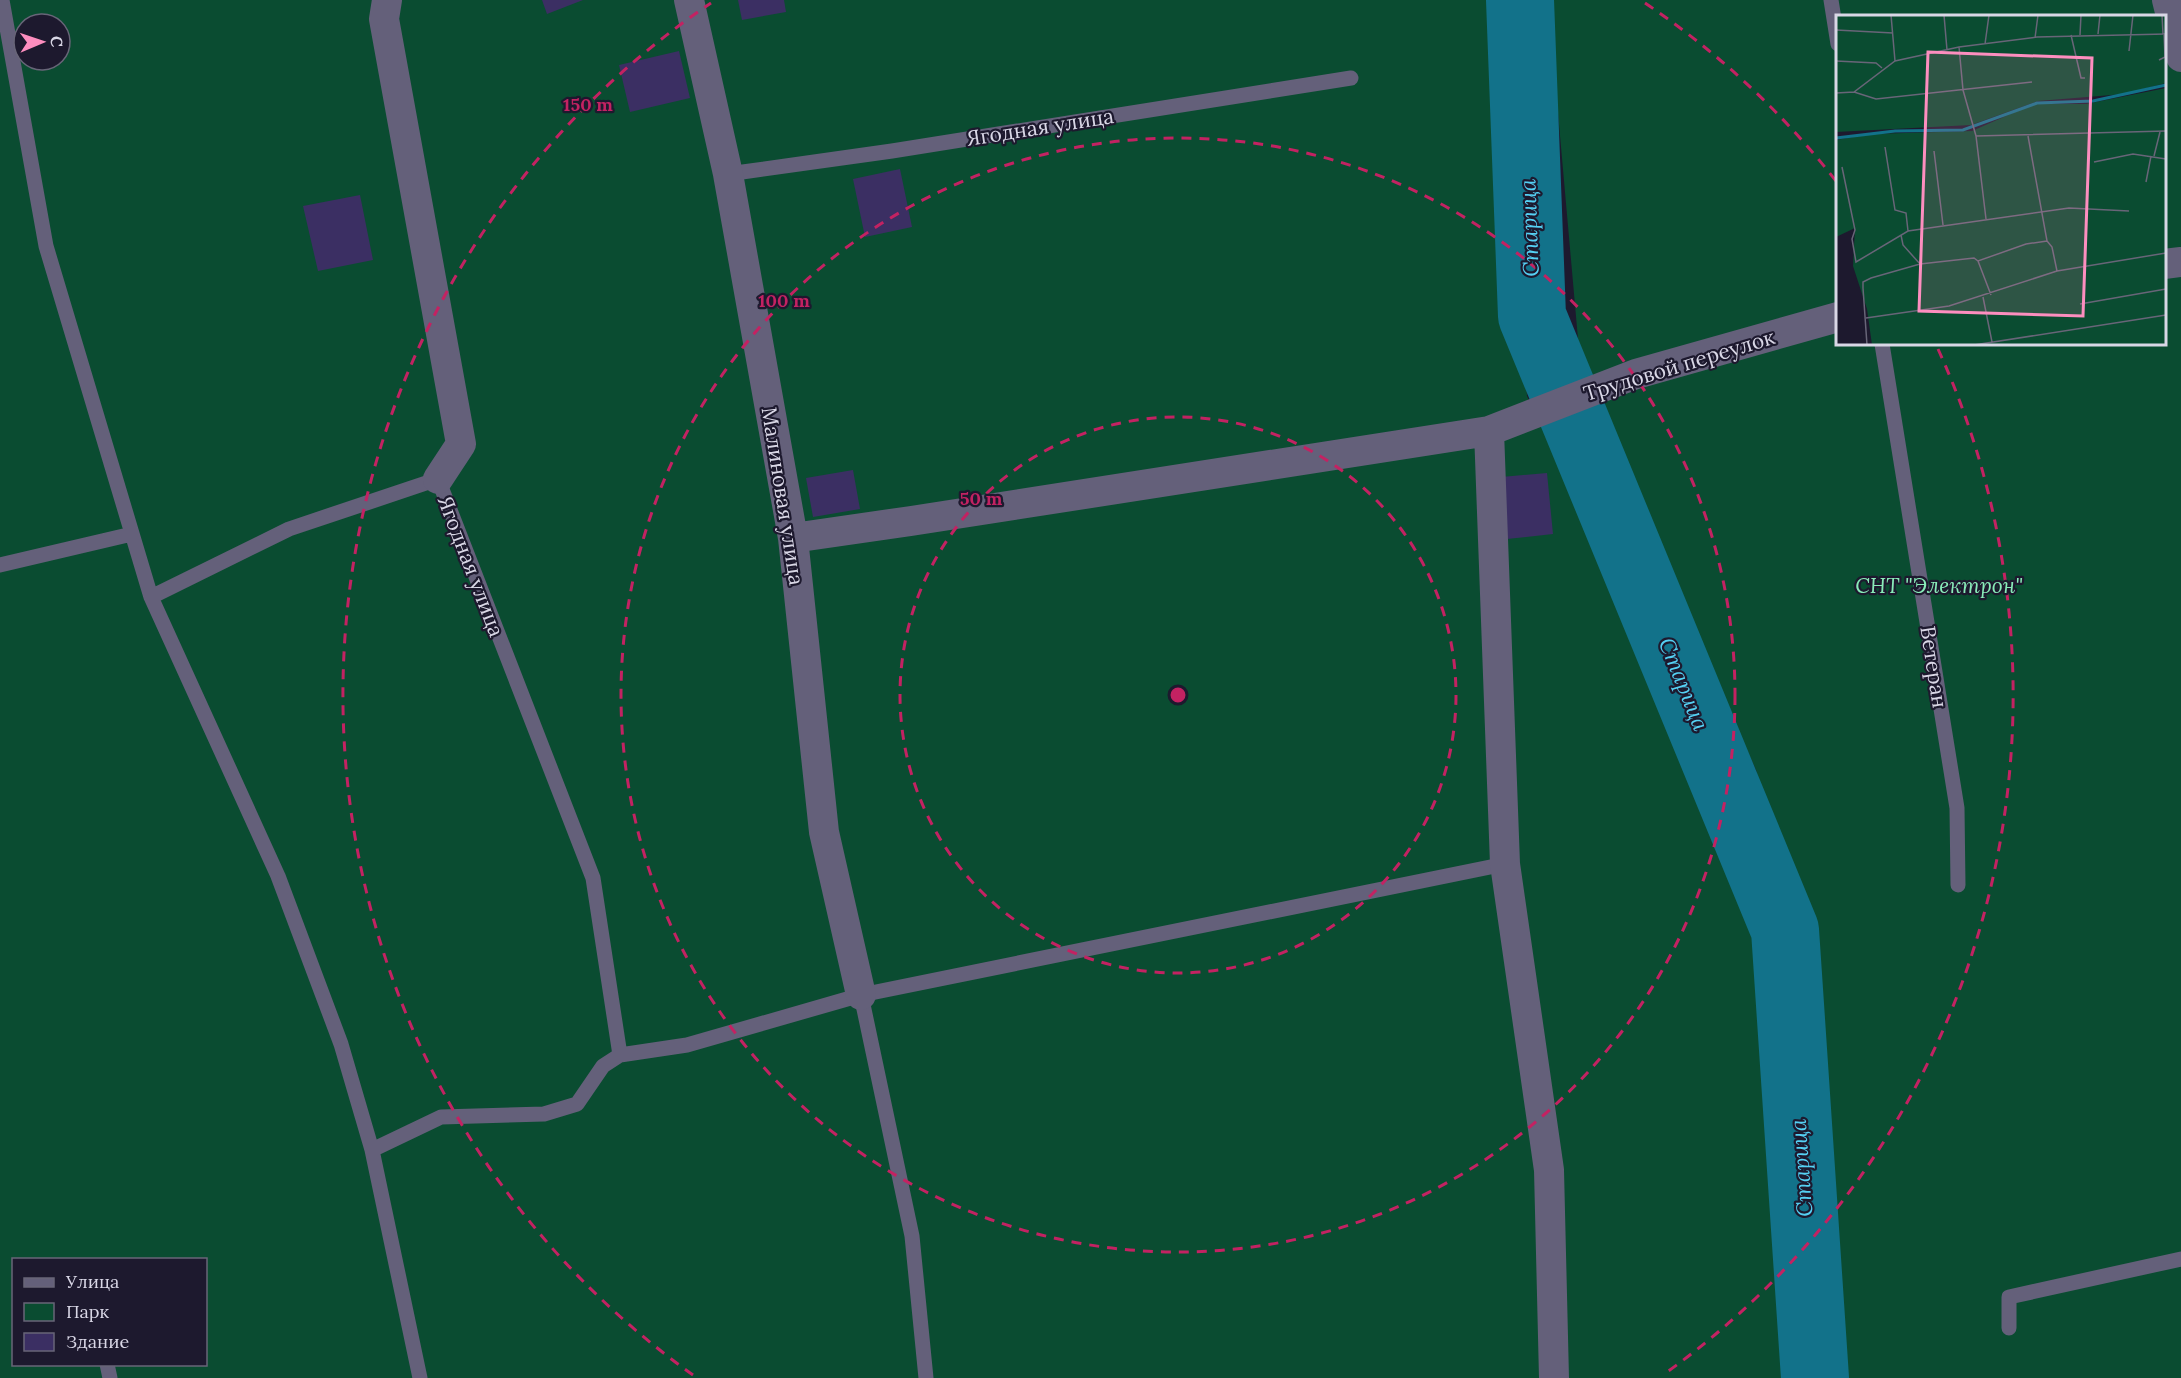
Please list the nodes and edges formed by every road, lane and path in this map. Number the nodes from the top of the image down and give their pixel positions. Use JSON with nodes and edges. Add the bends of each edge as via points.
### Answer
{"nodes":[{"id":1,"x":2,"y":0,"type":"edge"},
{"id":2,"x":387,"y":0,"type":"edge"},
{"id":3,"x":689,"y":0,"type":"edge"},
{"id":4,"x":1831,"y":0,"type":"edge"},
{"id":5,"x":2167,"y":0,"type":"edge"},
{"id":6,"x":1836,"y":31,"type":"edge"},
{"id":7,"x":2181,"y":57,"type":"edge"},
{"id":8,"x":1351,"y":78,"type":"dead end"},
{"id":9,"x":728,"y":174,"type":"junction"},
{"id":10,"x":2181,"y":262,"type":"edge"},
{"id":11,"x":2166,"y":264,"type":"edge"},
{"id":12,"x":1836,"y":318,"type":"edge"},
{"id":13,"x":1882,"y":345,"type":"edge"},
{"id":14,"x":1489,"y":431,"type":"junction"},
{"id":15,"x":438,"y":479,"type":"junction"},
{"id":16,"x":132,"y":534,"type":"junction"},
{"id":17,"x":793,"y":538,"type":"junction"},
{"id":18,"x":0,"y":565,"type":"edge"},
{"id":19,"x":151,"y":597,"type":"junction"},
{"id":20,"x":1505,"y":864,"type":"junction"},
{"id":21,"x":1958,"y":885,"type":"dead end"},
{"id":22,"x":861,"y":995,"type":"junction"},
{"id":23,"x":620,"y":1055,"type":"junction"},
{"id":24,"x":372,"y":1150,"type":"junction"},
{"id":25,"x":2181,"y":1259,"type":"edge"},
{"id":26,"x":2008,"y":1328,"type":"dead end"},
{"id":27,"x":420,"y":1378,"type":"edge"},
{"id":28,"x":926,"y":1378,"type":"edge"},
{"id":29,"x":1554,"y":1378,"type":"edge"}],
"edges":[{"from":1,"to":16,"type":"lane","via":[[45,246]]},
{"from":2,"to":15,"type":"street","name":"Ягодная улица","via":[[384,19],[461,444]]},
{"from":3,"to":9,"type":"street","name":"Малиновая улица"},
{"from":4,"to":6,"type":"lane"},
{"from":5,"to":7,"type":"street"},
{"from":8,"to":9,"type":"lane","name":"Ягодная улица"},
{"from":9,"to":17,"type":"street","name":"Малиновая улица"},
{"from":10,"to":11,"type":"street"},
{"from":12,"to":14,"type":"street","name":"Трудовой переулок","via":[[1636,374]]},
{"from":13,"to":21,"type":"lane","name":"Ветеран","via":[[1957,808]]},
{"from":14,"to":17,"type":"street","name":"Трудовой переулок"},
{"from":14,"to":20,"type":"street"},
{"from":15,"to":19,"type":"lane","via":[[289,529]]},
{"from":15,"to":23,"type":"lane","name":"Ягодная улица","via":[[593,878]]},
{"from":16,"to":18,"type":"lane"},
{"from":16,"to":19,"type":"lane"},
{"from":17,"to":22,"type":"street","name":"Малиновая улица","via":[[824,832]]},
{"from":19,"to":24,"type":"lane","via":[[278,876],[341,1044]]},
{"from":20,"to":22,"type":"lane"},
{"from":20,"to":29,"type":"street","via":[[1549,1170]]},
{"from":22,"to":23,"type":"lane","via":[[687,1045]]},
{"from":22,"to":28,"type":"lane","via":[[912,1236]]},
{"from":23,"to":24,"type":"lane","via":[[603,1066],[577,1104],[544,1114],[441,1117]]},
{"from":24,"to":27,"type":"lane"},
{"from":25,"to":26,"type":"lane","via":[[2009,1297]]}]}
